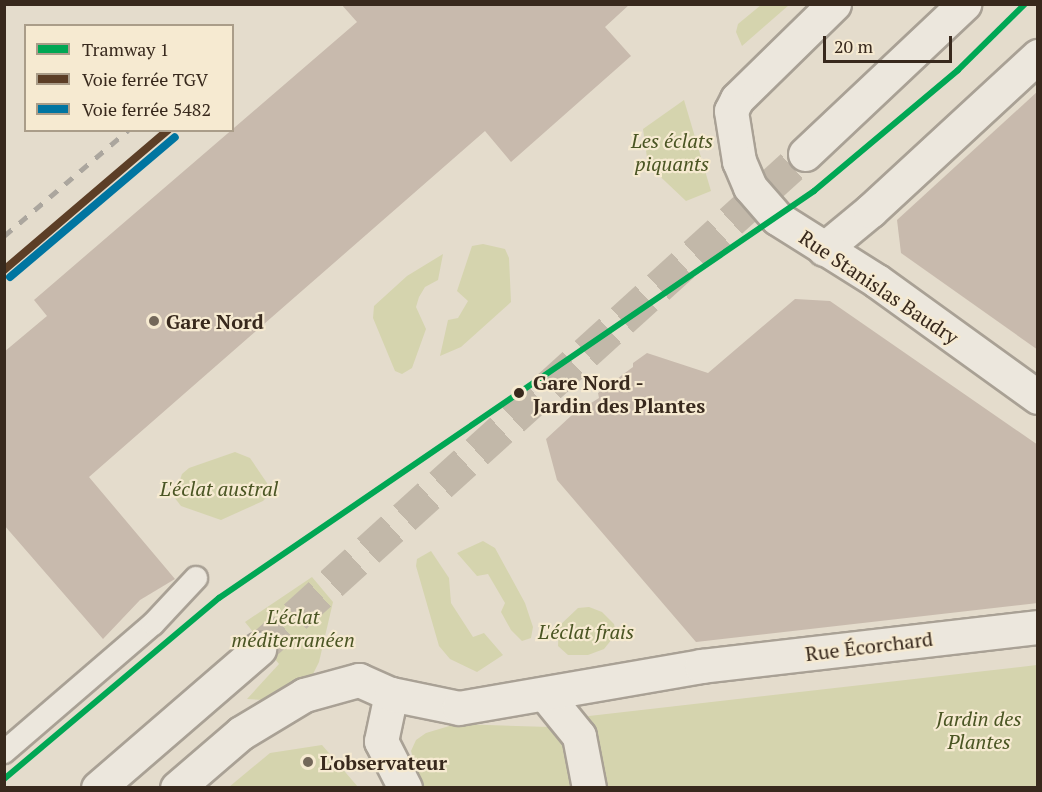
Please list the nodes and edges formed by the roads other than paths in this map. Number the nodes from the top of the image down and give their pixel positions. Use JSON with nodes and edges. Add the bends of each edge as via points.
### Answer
{"nodes":[{"id":1,"x":834,"y":4,"type":"edge"},
{"id":2,"x":964,"y":4,"type":"edge"},
{"id":3,"x":1038,"y":56,"type":"edge"},
{"id":4,"x":805,"y":154,"type":"tunnel mouth"},
{"id":5,"x":824,"y":249,"type":"junction"},
{"id":6,"x":1038,"y":397,"type":"edge"},
{"id":7,"x":196,"y":578,"type":"dead end"},
{"id":8,"x":1038,"y":627,"type":"edge"},
{"id":9,"x":259,"y":649,"type":"tunnel mouth"},
{"id":10,"x":391,"y":694,"type":"junction"},
{"id":11,"x":545,"y":694,"type":"junction"},
{"id":12,"x":4,"y":752,"type":"edge"},
{"id":13,"x":98,"y":788,"type":"edge"},
{"id":14,"x":177,"y":788,"type":"edge"},
{"id":15,"x":405,"y":788,"type":"edge"},
{"id":16,"x":589,"y":788,"type":"edge"}],
"edges":[{"from":1,"to":5,"type":"street","name":"Rue Stanislas Baudry","via":[[737,99],[730,122],[750,187],[777,218]]},
{"from":2,"to":4,"type":"street"},
{"from":3,"to":5,"type":"street","via":[[870,212]]},
{"from":5,"to":6,"type":"street","name":"Rue Stanislas Baudry","via":[[876,281]]},
{"from":7,"to":12,"type":"lane","via":[[153,624]]},
{"from":8,"to":11,"type":"street","name":"Rue Écorchard","via":[[701,666]]},
{"from":9,"to":13,"type":"street"},
{"from":10,"to":11,"type":"street","name":"Rue Écorchard","via":[[459,708]]},
{"from":10,"to":14,"type":"street","name":"Rue Écorchard","via":[[359,680],[304,695],[242,733]]},
{"from":10,"to":15,"type":"street","via":[[381,741]]},
{"from":11,"to":16,"type":"street","via":[[579,736]]}]}
